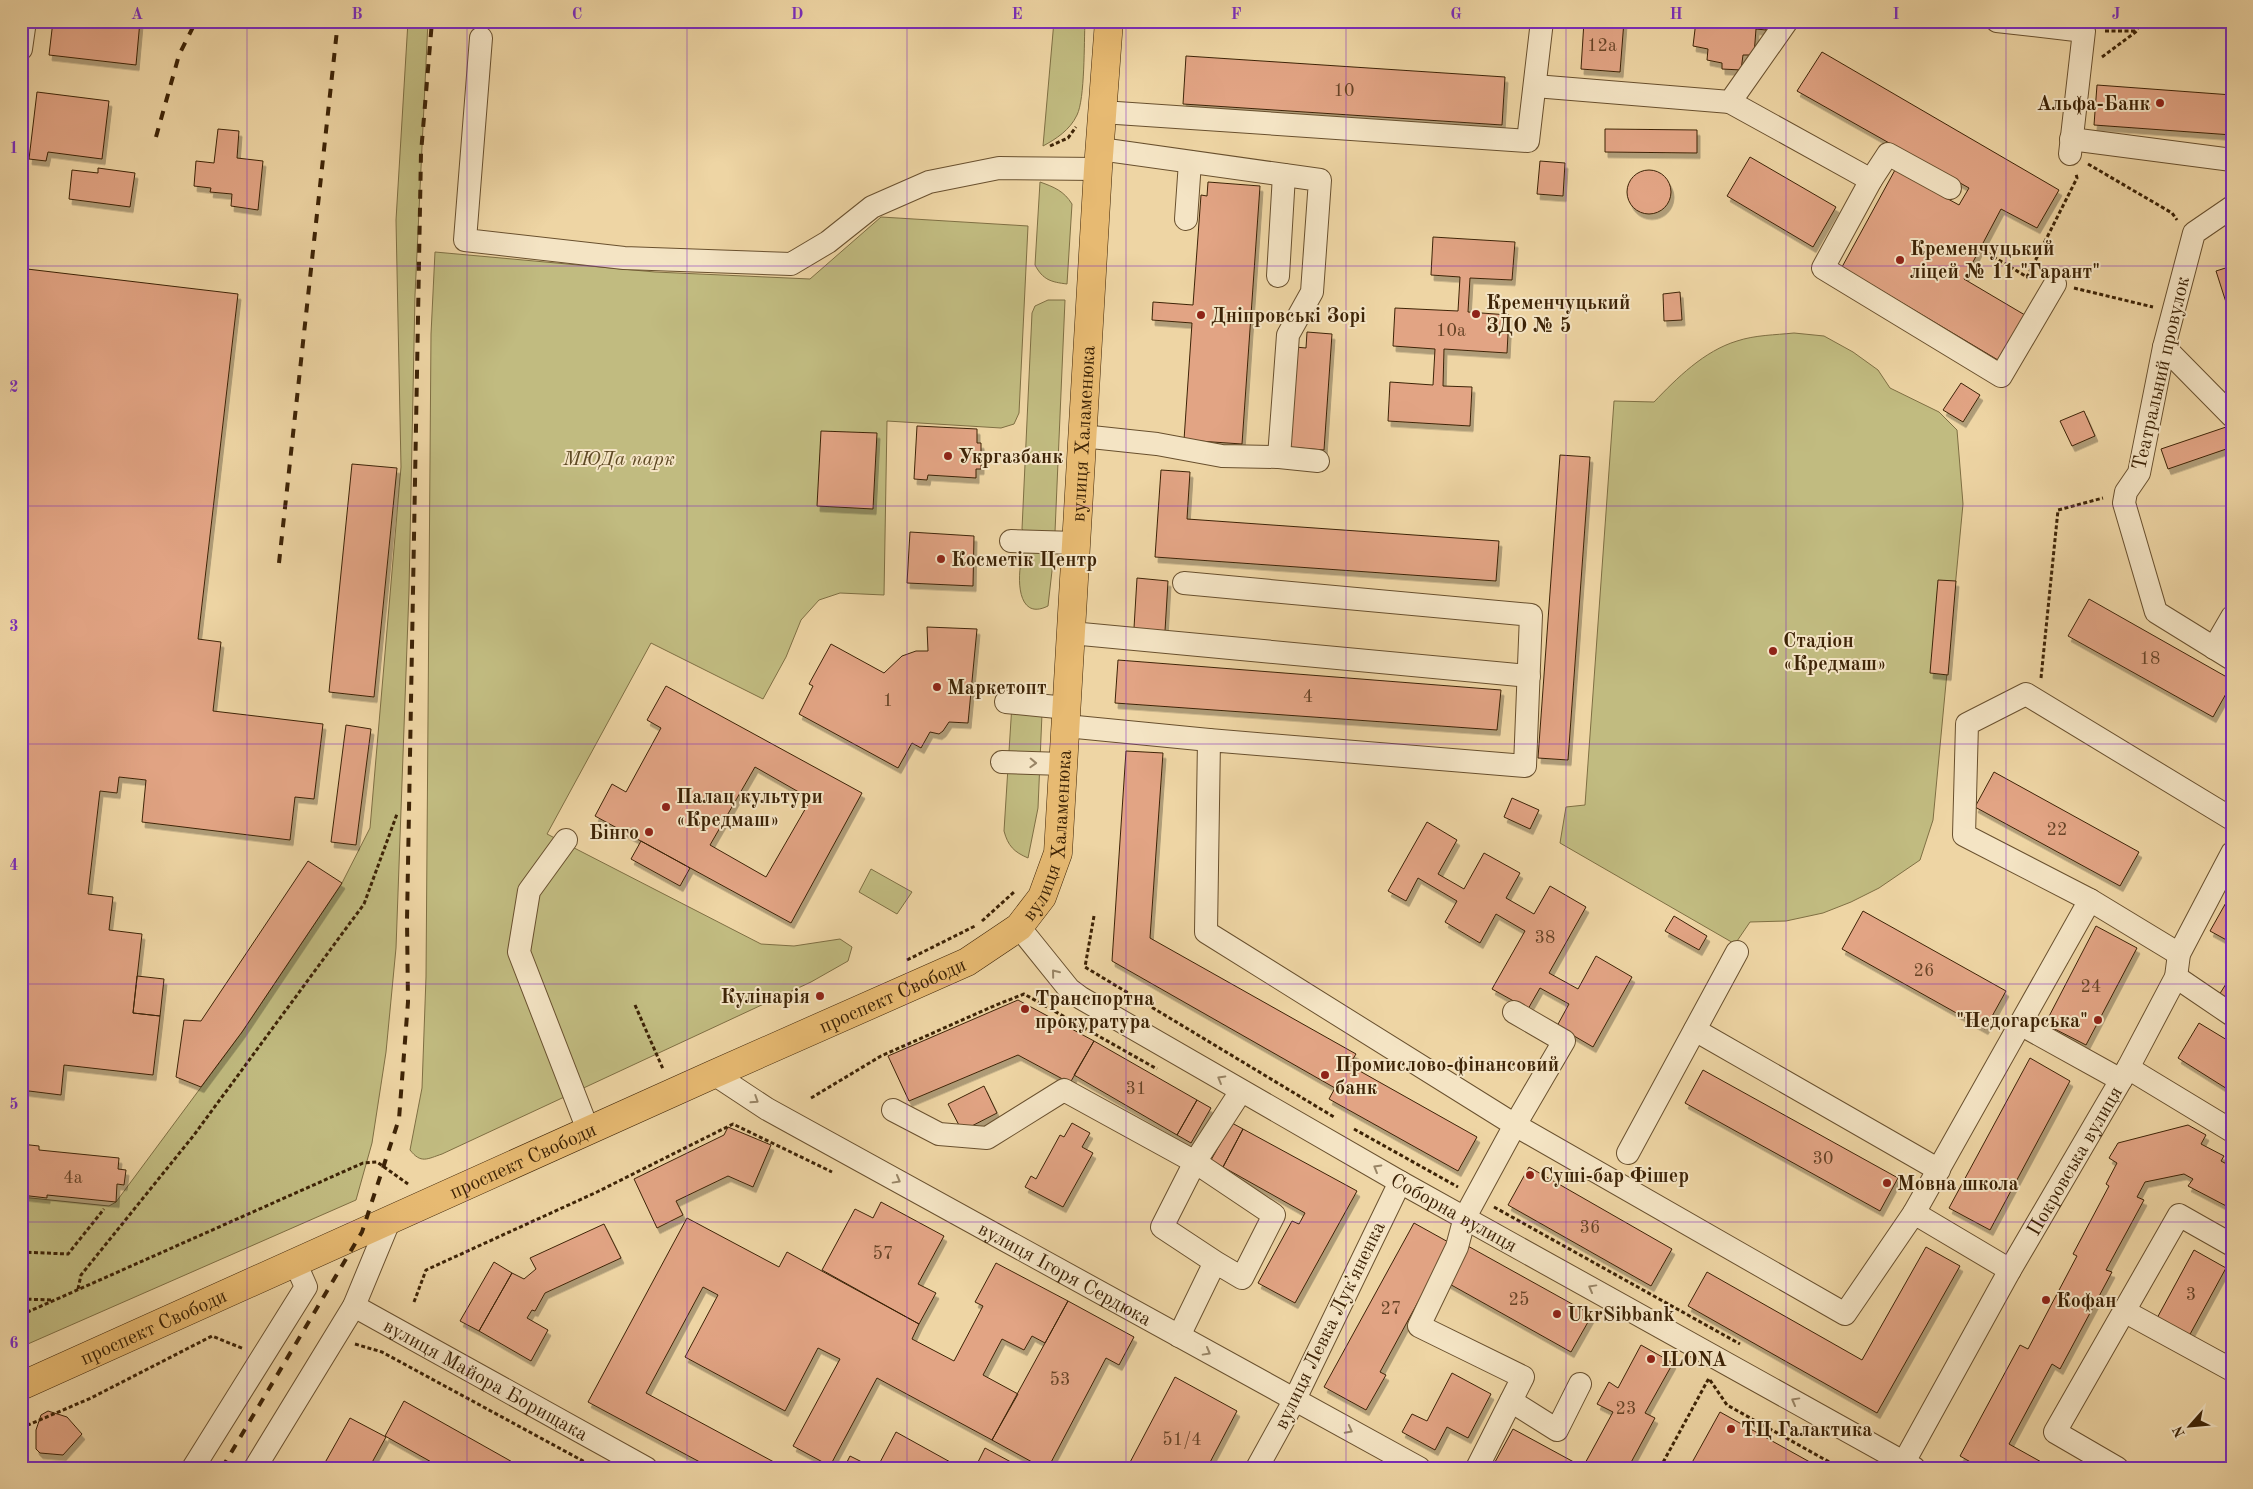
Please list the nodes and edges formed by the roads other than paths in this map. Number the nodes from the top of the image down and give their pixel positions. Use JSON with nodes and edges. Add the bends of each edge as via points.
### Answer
{"nodes":[{"id":1,"x":25,"y":21,"type":"edge"},
{"id":2,"x":1109,"y":21,"type":"edge"},
{"id":3,"x":1542,"y":21,"type":"edge"},
{"id":4,"x":1787,"y":21,"type":"edge"},
{"id":5,"x":1997,"y":21,"type":"edge"},
{"id":6,"x":481,"y":38,"type":"dead end"},
{"id":7,"x":21,"y":49,"type":"edge"},
{"id":8,"x":1535,"y":86,"type":"junction"},
{"id":9,"x":1730,"y":102,"type":"junction"},
{"id":10,"x":1102,"y":112,"type":"junction"},
{"id":11,"x":1099,"y":159,"type":"junction"},
{"id":12,"x":2232,"y":160,"type":"edge"},
{"id":13,"x":1190,"y":162,"type":"junction"},
{"id":14,"x":1284,"y":175,"type":"junction"},
{"id":15,"x":1871,"y":180,"type":"junction"},
{"id":16,"x":1950,"y":188,"type":"dead end"},
{"id":17,"x":2232,"y":207,"type":"edge"},
{"id":18,"x":1186,"y":219,"type":"dead end"},
{"id":19,"x":1278,"y":276,"type":"dead end"},
{"id":20,"x":2056,"y":284,"type":"road end"},
{"id":21,"x":2164,"y":347,"type":"junction"},
{"id":22,"x":2232,"y":416,"type":"edge"},
{"id":23,"x":1082,"y":436,"type":"junction"},
{"id":24,"x":1279,"y":457,"type":"junction"},
{"id":25,"x":1318,"y":461,"type":"dead end"},
{"id":26,"x":1011,"y":541,"type":"dead end"},
{"id":27,"x":1076,"y":543,"type":"junction"},
{"id":28,"x":1184,"y":583,"type":"dead end"},
{"id":29,"x":2232,"y":617,"type":"edge"},
{"id":30,"x":1071,"y":633,"type":"junction"},
{"id":31,"x":2223,"y":653,"type":"edge"},
{"id":32,"x":1528,"y":676,"type":"junction"},
{"id":33,"x":1006,"y":702,"type":"dead end"},
{"id":34,"x":1066,"y":717,"type":"junction"},
{"id":35,"x":1209,"y":740,"type":"junction"},
{"id":36,"x":1002,"y":762,"type":"dead end"},
{"id":37,"x":1063,"y":764,"type":"junction"},
{"id":38,"x":2232,"y":819,"type":"edge"},
{"id":39,"x":566,"y":840,"type":"dead end"},
{"id":40,"x":2232,"y":854,"type":"edge"},
{"id":41,"x":2090,"y":900,"type":"junction"},
{"id":42,"x":1019,"y":927,"type":"junction"},
{"id":43,"x":1737,"y":952,"type":"dead end"},
{"id":44,"x":2180,"y":954,"type":"junction"},
{"id":45,"x":2176,"y":977,"type":"junction"},
{"id":46,"x":1514,"y":1012,"type":"dead end"},
{"id":47,"x":2232,"y":1015,"type":"edge"},
{"id":48,"x":2020,"y":1024,"type":"junction"},
{"id":49,"x":1695,"y":1030,"type":"junction"},
{"id":50,"x":714,"y":1074,"type":"junction"},
{"id":51,"x":2125,"y":1074,"type":"junction"},
{"id":52,"x":1241,"y":1091,"type":"junction"},
{"id":53,"x":893,"y":1110,"type":"dead end"},
{"id":54,"x":1515,"y":1125,"type":"junction"},
{"id":55,"x":588,"y":1130,"type":"junction"},
{"id":56,"x":2232,"y":1131,"type":"edge"},
{"id":57,"x":1628,"y":1153,"type":"dead end"},
{"id":58,"x":1195,"y":1162,"type":"junction"},
{"id":59,"x":1939,"y":1170,"type":"junction"},
{"id":60,"x":1400,"y":1182,"type":"junction"},
{"id":61,"x":1914,"y":1213,"type":"junction"},
{"id":62,"x":1465,"y":1217,"type":"junction"},
{"id":63,"x":390,"y":1219,"type":"junction"},
{"id":64,"x":2232,"y":1245,"type":"edge"},
{"id":65,"x":295,"y":1262,"type":"junction"},
{"id":66,"x":1215,"y":1262,"type":"junction"},
{"id":67,"x":2010,"y":1270,"type":"junction"},
{"id":68,"x":354,"y":1306,"type":"junction"},
{"id":69,"x":2124,"y":1311,"type":"junction"},
{"id":70,"x":1179,"y":1336,"type":"junction"},
{"id":71,"x":2232,"y":1370,"type":"edge"},
{"id":72,"x":1580,"y":1384,"type":"dead end"},
{"id":73,"x":21,"y":1386,"type":"edge"},
{"id":74,"x":1294,"y":1401,"type":"junction"},
{"id":75,"x":1511,"y":1401,"type":"junction"},
{"id":76,"x":1909,"y":1465,"type":"edge"},
{"id":77,"x":644,"y":1467,"type":"edge"},
{"id":78,"x":193,"y":1468,"type":"edge"},
{"id":79,"x":255,"y":1468,"type":"edge"},
{"id":80,"x":1257,"y":1468,"type":"edge"},
{"id":81,"x":1419,"y":1468,"type":"edge"},
{"id":82,"x":1477,"y":1468,"type":"edge"},
{"id":83,"x":2117,"y":1468,"type":"edge"}],
"edges":[{"from":1,"to":7,"type":"street"},
{"from":2,"to":10,"type":"highway","name":"вулиця Халаменюка"},
{"from":3,"to":8,"type":"street"},
{"from":4,"to":9,"type":"street"},
{"from":5,"to":12,"type":"street","via":[[2084,31],[2071,147]]},
{"from":6,"to":11,"type":"street","via":[[465,240],[624,258],[791,264],[828,242],[872,207],[929,182],[999,168]]},
{"from":8,"to":9,"type":"street"},
{"from":8,"to":10,"type":"street","via":[[1528,141]]},
{"from":9,"to":15,"type":"street"},
{"from":10,"to":11,"type":"highway","name":"вулиця Халаменюка"},
{"from":11,"to":13,"type":"street"},
{"from":11,"to":23,"type":"highway","name":"вулиця Халаменюка"},
{"from":13,"to":14,"type":"street"},
{"from":13,"to":18,"type":"street"},
{"from":14,"to":19,"type":"street"},
{"from":14,"to":24,"type":"street","via":[[1320,180],[1312,292],[1288,336]]},
{"from":15,"to":16,"type":"street","via":[[1888,154]]},
{"from":15,"to":20,"type":"street","via":[[1823,268],[2001,376]]},
{"from":17,"to":21,"type":"street","name":"Театральний провулок","via":[[2194,233]]},
{"from":21,"to":22,"type":"street"},
{"from":21,"to":31,"type":"street","name":"Театральний провулок","via":[[2139,473],[2126,492],[2124,503],[2156,612]]},
{"from":23,"to":24,"type":"street","via":[[1164,438],[1222,456]]},
{"from":23,"to":27,"type":"highway","name":"вулиця Халаменюка"},
{"from":24,"to":25,"type":"street"},
{"from":26,"to":27,"type":"street"},
{"from":27,"to":30,"type":"highway","name":"вулиця Халаменюка"},
{"from":28,"to":32,"type":"street","via":[[1531,615]]},
{"from":29,"to":31,"type":"street"},
{"from":30,"to":32,"type":"street"},
{"from":30,"to":34,"type":"highway","name":"вулиця Халаменюка"},
{"from":32,"to":35,"type":"street","via":[[1524,766]]},
{"from":33,"to":34,"type":"street"},
{"from":34,"to":35,"type":"street"},
{"from":34,"to":37,"type":"highway","name":"вулиця Халаменюка"},
{"from":35,"to":54,"type":"street","via":[[1206,932]]},
{"from":36,"to":37,"type":"street","one_way":true},
{"from":37,"to":42,"type":"highway","name":"вулиця Халаменюка","via":[[1058,853],[1042,897]]},
{"from":38,"to":41,"type":"street","via":[[2026,694],[1966,724],[1964,835]]},
{"from":39,"to":55,"type":"street","via":[[529,891],[519,952]]},
{"from":40,"to":44,"type":"street","name":"Покровська вулиця"},
{"from":41,"to":44,"type":"street"},
{"from":41,"to":48,"type":"street"},
{"from":42,"to":50,"type":"highway","name":"проспект Свободи","via":[[967,962]]},
{"from":52,"to":42,"type":"street","name":"Соборна вулиця","one_way":true,"via":[[1069,990]]},
{"from":43,"to":49,"type":"street"},
{"from":44,"to":45,"type":"street","name":"Покровська вулиця"},
{"from":45,"to":47,"type":"street"},
{"from":45,"to":51,"type":"street","name":"Покровська вулиця"},
{"from":46,"to":54,"type":"street","via":[[1564,1041]]},
{"from":48,"to":51,"type":"street"},
{"from":48,"to":59,"type":"street"},
{"from":49,"to":57,"type":"street"},
{"from":49,"to":59,"type":"street"},
{"from":50,"to":55,"type":"highway","name":"проспект Свободи"},
{"from":50,"to":70,"type":"street","name":"вулиця Ігоря Сердюка","one_way":true,"via":[[767,1108]]},
{"from":51,"to":56,"type":"street"},
{"from":51,"to":67,"type":"street","name":"Покровська вулиця"},
{"from":52,"to":58,"type":"street"},
{"from":60,"to":52,"type":"street","name":"Соборна вулиця","one_way":true},
{"from":53,"to":58,"type":"street","via":[[939,1134],[987,1138],[1064,1090]]},
{"from":54,"to":61,"type":"street","via":[[1845,1314]]},
{"from":54,"to":62,"type":"street"},
{"from":55,"to":63,"type":"highway","name":"проспект Свободи"},
{"from":58,"to":66,"type":"street","via":[[1162,1228]]},
{"from":58,"to":66,"type":"street","via":[[1274,1215],[1242,1278]]},
{"from":59,"to":61,"type":"street"},
{"from":60,"to":62,"type":"street","name":"Соборна вулиця"},
{"from":60,"to":74,"type":"street","name":"вулиця Левка Лукʼяненка"},
{"from":61,"to":67,"type":"street"},
{"from":62,"to":75,"type":"street","via":[[1457,1247],[1419,1326],[1523,1378]]},
{"from":76,"to":62,"type":"street","name":"Соборна вулиця","one_way":true},
{"from":63,"to":65,"type":"highway","name":"проспект Свободи"},
{"from":63,"to":68,"type":"street"},
{"from":64,"to":69,"type":"street","via":[[2179,1215]]},
{"from":65,"to":73,"type":"highway","name":"проспект Свободи"},
{"from":65,"to":78,"type":"street","via":[[306,1288]]},
{"from":66,"to":70,"type":"street"},
{"from":67,"to":76,"type":"street","name":"Покровська вулиця"},
{"from":68,"to":77,"type":"street","name":"вулиця Майора Борищака"},
{"from":68,"to":79,"type":"street"},
{"from":69,"to":71,"type":"street"},
{"from":69,"to":83,"type":"street","via":[[2055,1432]]},
{"from":70,"to":74,"type":"street","name":"вулиця Ігоря Сердюка","one_way":true},
{"from":72,"to":75,"type":"street","via":[[1556,1430]]},
{"from":74,"to":80,"type":"street","name":"вулиця Левка Лукʼяненка"},
{"from":74,"to":81,"type":"street","name":"вулиця Ігоря Сердюка","one_way":true},
{"from":75,"to":82,"type":"street"}]}
